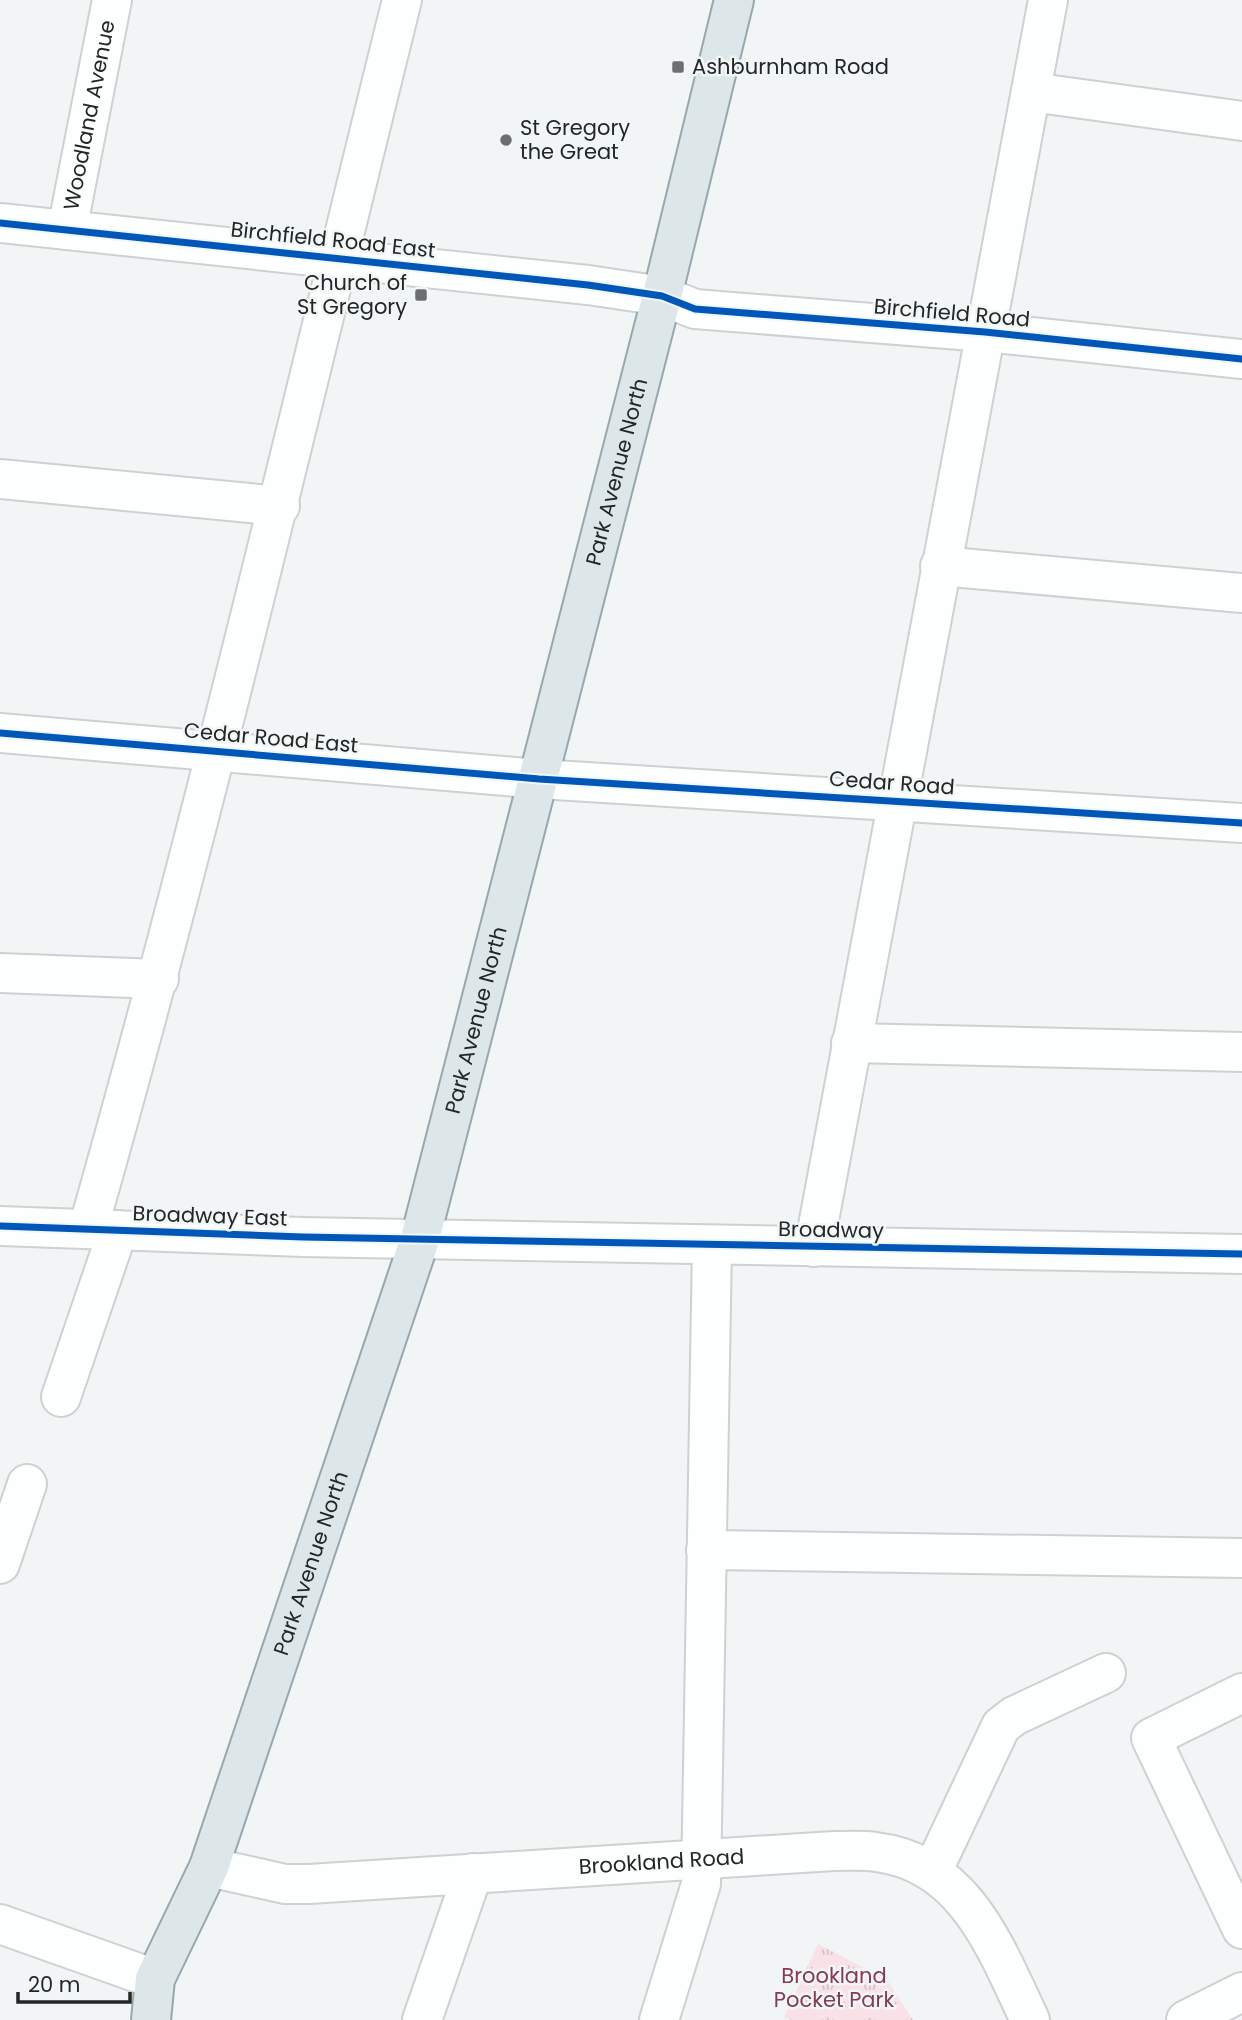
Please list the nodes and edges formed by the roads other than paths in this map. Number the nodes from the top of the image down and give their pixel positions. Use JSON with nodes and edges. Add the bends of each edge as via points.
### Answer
{"nodes":[{"id":1,"x":113,"y":0,"type":"edge"},
{"id":2,"x":402,"y":0,"type":"edge"},
{"id":3,"x":734,"y":0,"type":"edge"},
{"id":4,"x":1048,"y":0,"type":"edge"},
{"id":5,"x":1031,"y":92,"type":"junction"},
{"id":6,"x":1242,"y":121,"type":"edge"},
{"id":7,"x":0,"y":223,"type":"edge"},
{"id":8,"x":67,"y":230,"type":"junction"},
{"id":9,"x":338,"y":257,"type":"junction"},
{"id":10,"x":662,"y":296,"type":"junction"},
{"id":11,"x":985,"y":332,"type":"junction"},
{"id":12,"x":1242,"y":359,"type":"edge"},
{"id":13,"x":0,"y":479,"type":"edge"},
{"id":14,"x":280,"y":506,"type":"junction"},
{"id":15,"x":940,"y":566,"type":"junction"},
{"id":16,"x":1242,"y":593,"type":"edge"},
{"id":17,"x":0,"y":733,"type":"edge"},
{"id":18,"x":216,"y":750,"type":"junction"},
{"id":19,"x":539,"y":779,"type":"junction"},
{"id":20,"x":898,"y":801,"type":"junction"},
{"id":21,"x":1242,"y":823,"type":"edge"},
{"id":22,"x":0,"y":973,"type":"edge"},
{"id":23,"x":159,"y":979,"type":"junction"},
{"id":24,"x":850,"y":1043,"type":"junction"},
{"id":25,"x":1242,"y":1052,"type":"edge"},
{"id":26,"x":0,"y":1226,"type":"edge"},
{"id":27,"x":103,"y":1229,"type":"junction"},
{"id":28,"x":419,"y":1239,"type":"junction"},
{"id":29,"x":712,"y":1245,"type":"junction"},
{"id":30,"x":814,"y":1247,"type":"junction"},
{"id":31,"x":1242,"y":1254,"type":"edge"},
{"id":32,"x":61,"y":1397,"type":"dead end"},
{"id":33,"x":27,"y":1483,"type":"dead end"},
{"id":34,"x":706,"y":1550,"type":"junction"},
{"id":35,"x":1242,"y":1559,"type":"edge"},
{"id":36,"x":0,"y":1564,"type":"edge"},
{"id":37,"x":1106,"y":1673,"type":"dead end"},
{"id":38,"x":1242,"y":1693,"type":"edge"},
{"id":39,"x":701,"y":1859,"type":"junction"},
{"id":40,"x":209,"y":1867,"type":"junction"},
{"id":41,"x":933,"y":1870,"type":"junction"},
{"id":42,"x":473,"y":1873,"type":"junction"},
{"id":43,"x":0,"y":1924,"type":"edge"},
{"id":44,"x":1242,"y":1929,"type":"edge"},
{"id":45,"x":155,"y":1979,"type":"junction"},
{"id":46,"x":1242,"y":1992,"type":"edge"},
{"id":47,"x":150,"y":2020,"type":"edge"},
{"id":48,"x":422,"y":2020,"type":"edge"},
{"id":49,"x":659,"y":2020,"type":"edge"},
{"id":50,"x":1030,"y":2020,"type":"edge"},
{"id":51,"x":1186,"y":2020,"type":"edge"}],
"edges":[{"from":1,"to":8,"type":"street","name":"Woodland Avenue"},
{"from":2,"to":9,"type":"street"},
{"from":3,"to":10,"type":"main road","name":"Park Avenue North"},
{"from":4,"to":5,"type":"street"},
{"from":5,"to":6,"type":"street"},
{"from":5,"to":11,"type":"street"},
{"from":7,"to":8,"type":"street","name":"Birchfield Road East"},
{"from":8,"to":9,"type":"street","name":"Birchfield Road East"},
{"from":9,"to":10,"type":"street","name":"Birchfield Road East"},
{"from":9,"to":14,"type":"street"},
{"from":10,"to":11,"type":"street","name":"Birchfield Road","via":[[695,309]]},
{"from":10,"to":19,"type":"main road","name":"Park Avenue North"},
{"from":11,"to":12,"type":"street","name":"Birchfield Road"},
{"from":11,"to":15,"type":"street"},
{"from":13,"to":14,"type":"street"},
{"from":14,"to":18,"type":"street"},
{"from":15,"to":16,"type":"street"},
{"from":15,"to":20,"type":"street"},
{"from":17,"to":18,"type":"street","name":"Cedar Road East"},
{"from":18,"to":19,"type":"street","name":"Cedar Road East"},
{"from":18,"to":23,"type":"street"},
{"from":19,"to":20,"type":"street","name":"Cedar Road"},
{"from":19,"to":28,"type":"main road","name":"Park Avenue North"},
{"from":20,"to":21,"type":"street","name":"Cedar Road"},
{"from":20,"to":24,"type":"street"},
{"from":22,"to":23,"type":"street"},
{"from":23,"to":27,"type":"street"},
{"from":24,"to":25,"type":"street"},
{"from":24,"to":30,"type":"street"},
{"from":26,"to":27,"type":"street","name":"Broadway East"},
{"from":27,"to":28,"type":"street","name":"Broadway East"},
{"from":27,"to":32,"type":"street"},
{"from":28,"to":29,"type":"street","name":"Broadway"},
{"from":28,"to":40,"type":"main road","name":"Park Avenue North"},
{"from":29,"to":30,"type":"street","name":"Broadway"},
{"from":29,"to":34,"type":"street"},
{"from":30,"to":31,"type":"street","name":"Broadway"},
{"from":33,"to":36,"type":"street"},
{"from":34,"to":35,"type":"street"},
{"from":34,"to":39,"type":"street"},
{"from":37,"to":41,"type":"street","via":[[1001,1726]]},
{"from":38,"to":44,"type":"street","via":[[1151,1738]]},
{"from":39,"to":41,"type":"street","name":"Brookland Road","via":[[877,1852]]},
{"from":39,"to":42,"type":"street","name":"Brookland Road"},
{"from":39,"to":49,"type":"street","via":[[696,1904]]},
{"from":40,"to":42,"type":"street","name":"Brookland Road","via":[[285,1884]]},
{"from":40,"to":45,"type":"main road","name":"Park Avenue North"},
{"from":41,"to":50,"type":"street","name":"Brookland Road","via":[[965,1898]]},
{"from":42,"to":48,"type":"street"},
{"from":43,"to":45,"type":"street"},
{"from":45,"to":47,"type":"main road","name":"Park Avenue North"},
{"from":46,"to":51,"type":"street"}]}
